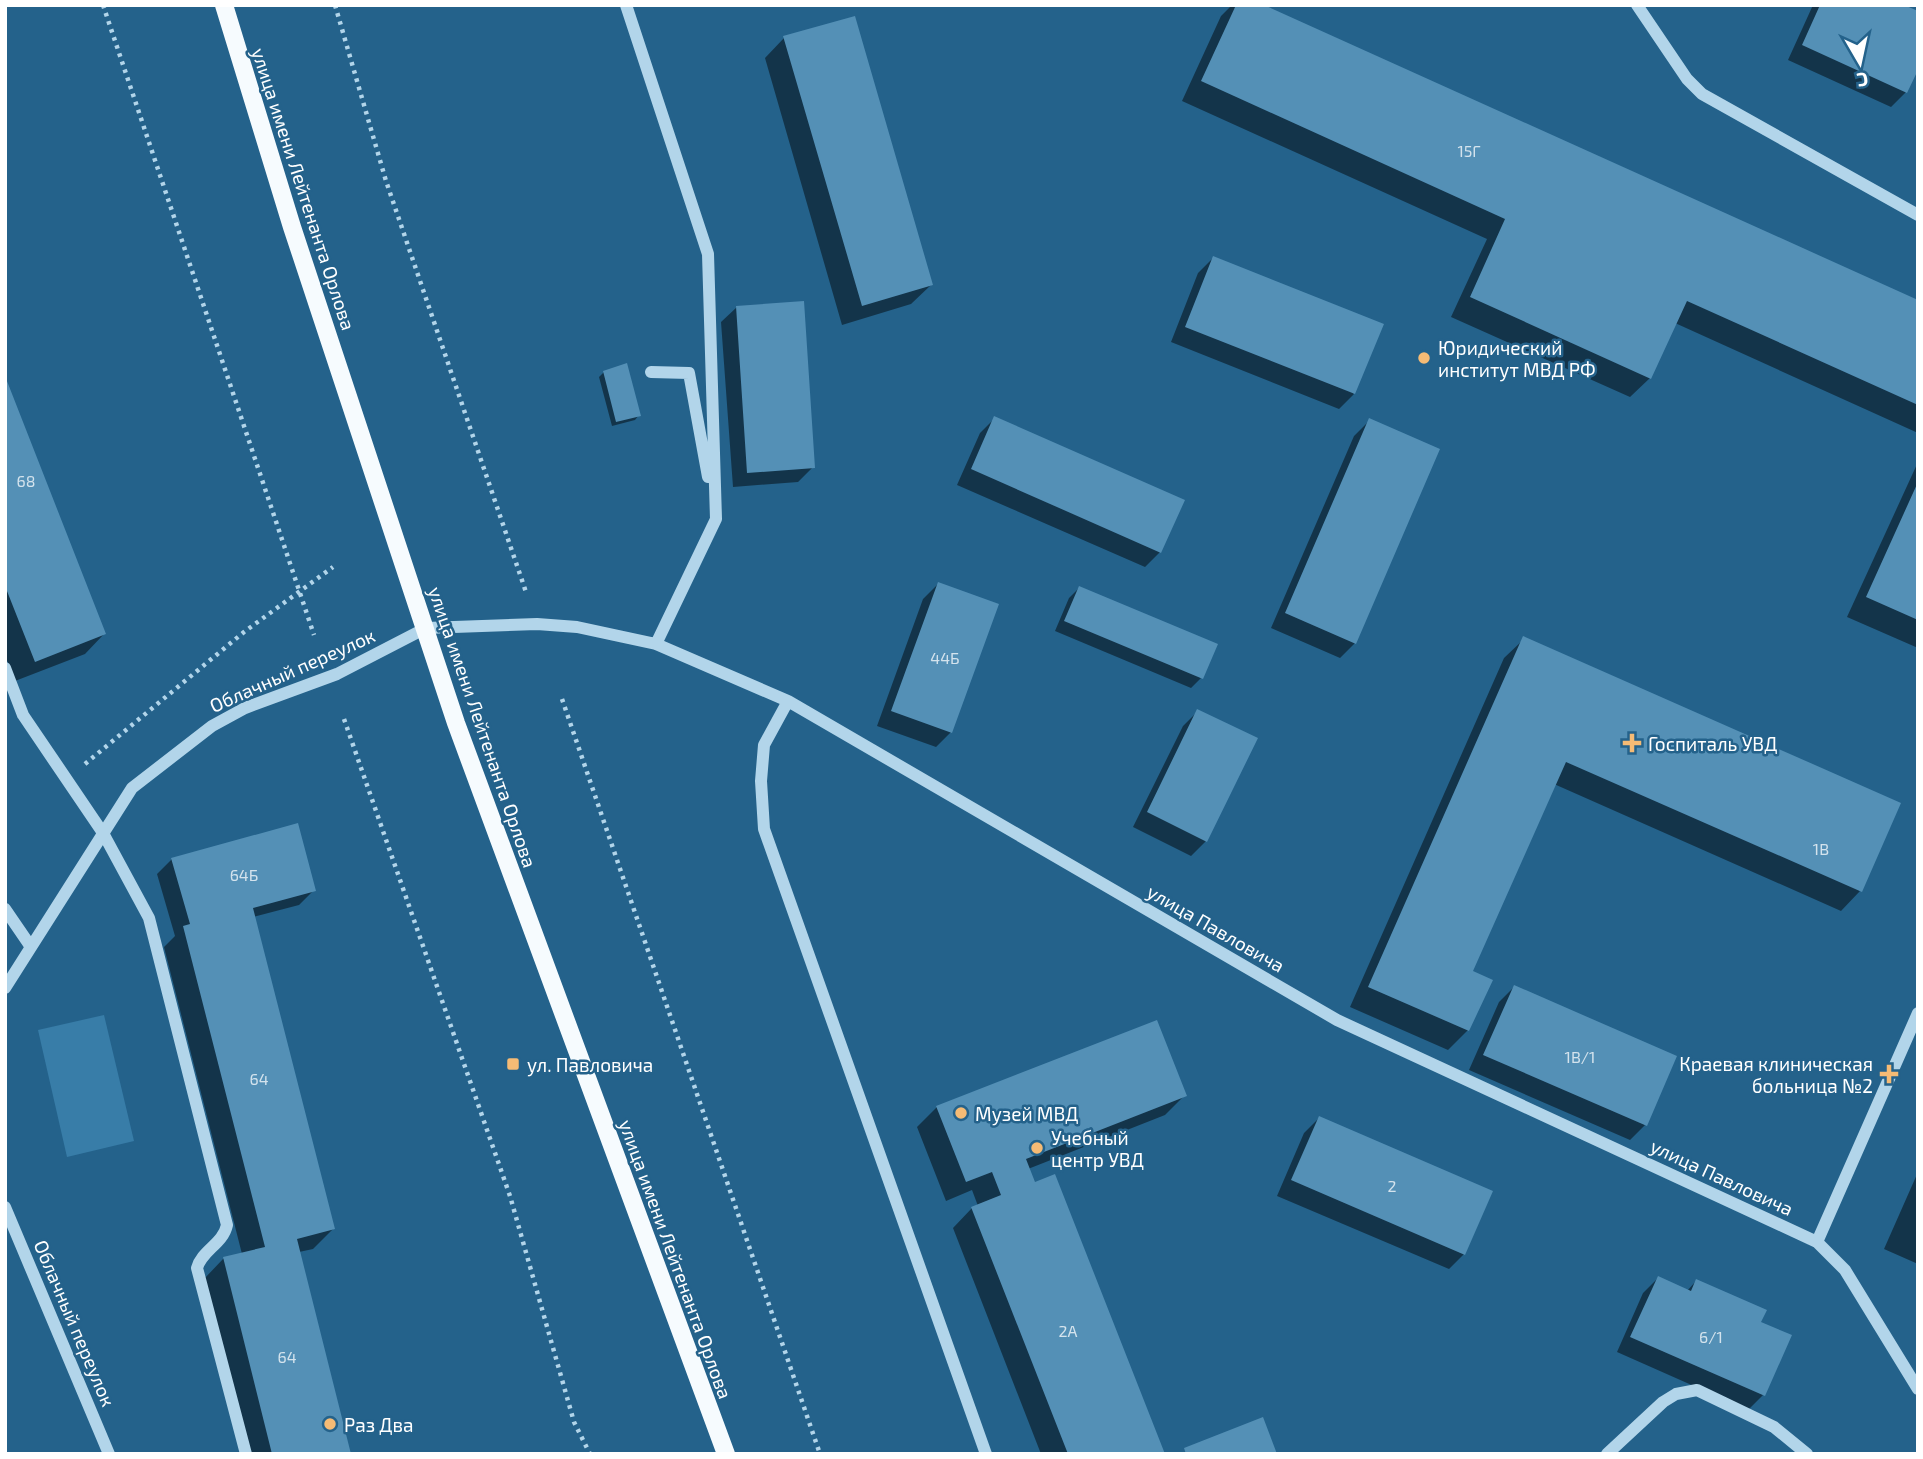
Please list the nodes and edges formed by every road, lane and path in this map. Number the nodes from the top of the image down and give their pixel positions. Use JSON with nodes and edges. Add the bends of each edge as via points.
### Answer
{"nodes":[{"id":1,"x":103,"y":5,"type":"edge"},
{"id":2,"x":224,"y":5,"type":"edge"},
{"id":3,"x":335,"y":5,"type":"edge"},
{"id":4,"x":626,"y":5,"type":"edge"},
{"id":5,"x":1637,"y":5,"type":"edge"},
{"id":6,"x":1918,"y":215,"type":"edge"},
{"id":7,"x":651,"y":372,"type":"dead end"},
{"id":8,"x":716,"y":519,"type":"junction"},
{"id":9,"x":333,"y":567,"type":"dead end"},
{"id":10,"x":299,"y":592,"type":"junction"},
{"id":11,"x":527,"y":595,"type":"dead end"},
{"id":12,"x":426,"y":628,"type":"junction"},
{"id":13,"x":314,"y":635,"type":"dead end"},
{"id":14,"x":656,"y":644,"type":"junction"},
{"id":15,"x":5,"y":668,"type":"edge"},
{"id":16,"x":562,"y":699,"type":"dead end"},
{"id":17,"x":788,"y":701,"type":"junction"},
{"id":18,"x":344,"y":719,"type":"dead end"},
{"id":19,"x":67,"y":779,"type":"junction"},
{"id":20,"x":103,"y":833,"type":"junction"},
{"id":21,"x":5,"y":909,"type":"edge"},
{"id":22,"x":31,"y":947,"type":"junction"},
{"id":23,"x":5,"y":988,"type":"edge"},
{"id":24,"x":1918,"y":1013,"type":"edge"},
{"id":25,"x":5,"y":1207,"type":"edge"},
{"id":26,"x":1817,"y":1242,"type":"junction"},
{"id":27,"x":1918,"y":1389,"type":"edge"},
{"id":28,"x":109,"y":1454,"type":"edge"},
{"id":29,"x":246,"y":1454,"type":"edge"},
{"id":30,"x":590,"y":1454,"type":"edge"},
{"id":31,"x":726,"y":1454,"type":"edge"},
{"id":32,"x":820,"y":1454,"type":"edge"},
{"id":33,"x":986,"y":1454,"type":"edge"},
{"id":34,"x":1607,"y":1454,"type":"edge"},
{"id":35,"x":1807,"y":1454,"type":"edge"}],
"edges":[{"from":1,"to":10,"type":"path"},
{"from":2,"to":12,"type":"main road","name":"улица имени Лейтенанта Орлова","via":[[292,227]]},
{"from":3,"to":11,"type":"path","via":[[386,181]]},
{"from":4,"to":8,"type":"street","via":[[708,254]]},
{"from":5,"to":6,"type":"street","via":[[1702,94]]},
{"from":7,"to":8,"type":"street","via":[[689,373]]},
{"from":8,"to":14,"type":"street"},
{"from":9,"to":10,"type":"path"},
{"from":10,"to":13,"type":"path"},
{"from":10,"to":19,"type":"path"},
{"from":12,"to":14,"type":"street","name":"улица Павловича","via":[[537,624],[577,627]]},
{"from":12,"to":20,"type":"street","name":"Облачный переулок","via":[[337,674],[245,708],[212,726],[132,788]]},
{"from":12,"to":31,"type":"main road","name":"улица имени Лейтенанта Орлова","via":[[456,723]]},
{"from":14,"to":17,"type":"street","name":"улица Павловича"},
{"from":15,"to":19,"type":"street","via":[[23,715]]},
{"from":16,"to":32,"type":"path"},
{"from":17,"to":26,"type":"street","name":"улица Павловича","via":[[1337,1020]]},
{"from":17,"to":33,"type":"street","via":[[764,745],[764,829]]},
{"from":18,"to":30,"type":"path","via":[[510,1196],[575,1422]]},
{"from":19,"to":20,"type":"street"},
{"from":20,"to":22,"type":"street","name":"Облачный переулок"},
{"from":20,"to":29,"type":"street","via":[[149,919],[227,1225],[225,1236],[200,1258],[197,1268]]},
{"from":21,"to":22,"type":"street"},
{"from":22,"to":23,"type":"street","name":"Облачный переулок"},
{"from":24,"to":26,"type":"street"},
{"from":25,"to":28,"type":"street","name":"Облачный переулок"},
{"from":26,"to":27,"type":"street","name":"улица Павловича","via":[[1845,1270]]},
{"from":34,"to":35,"type":"street","via":[[1663,1402],[1676,1394],[1697,1391],[1774,1427]]}]}
